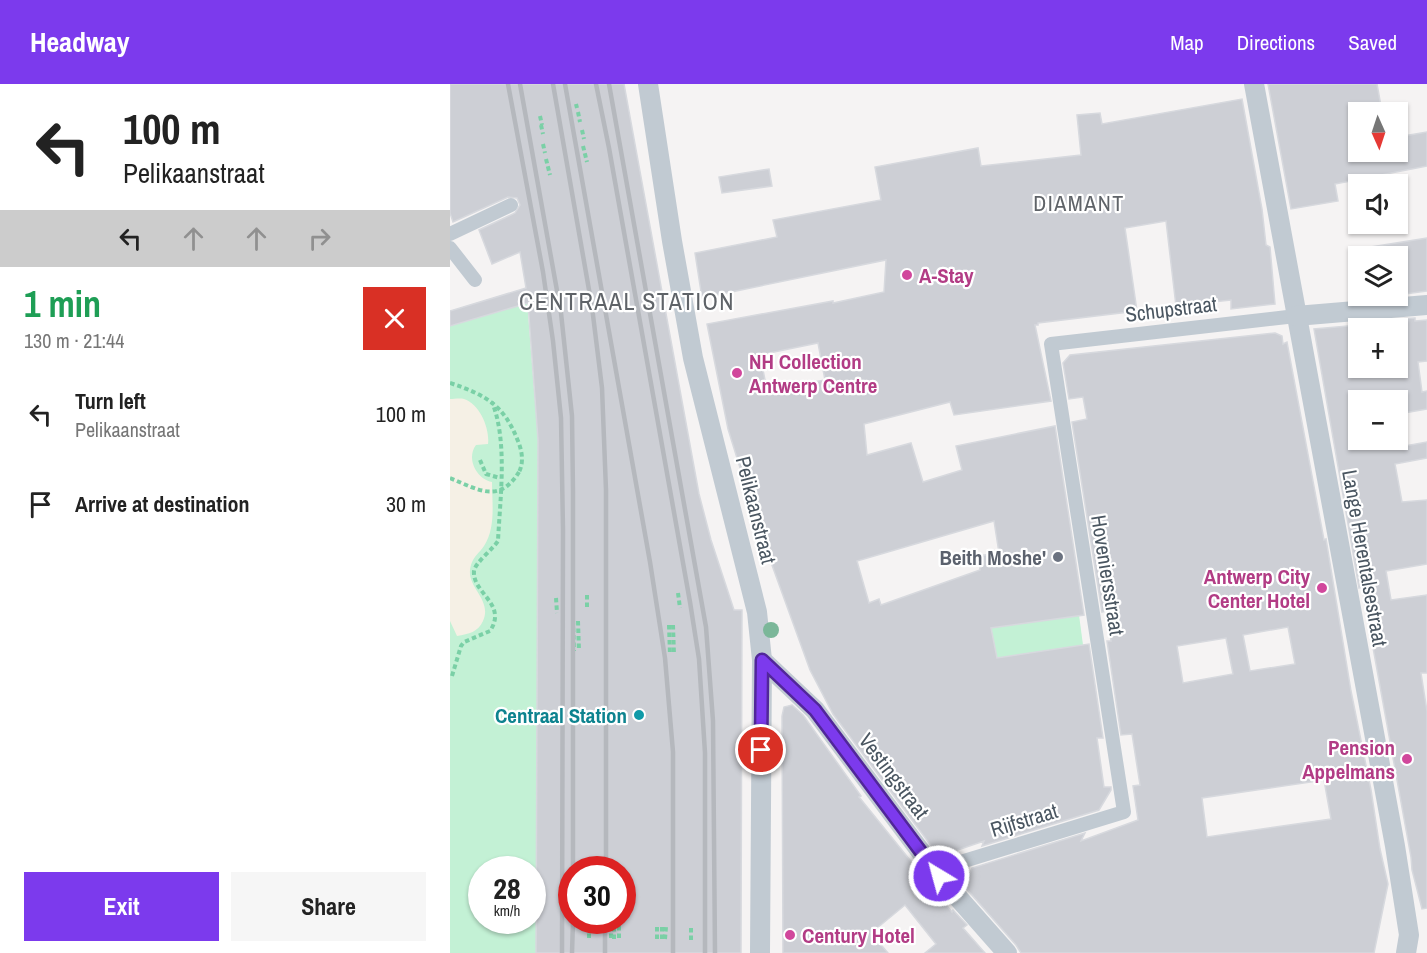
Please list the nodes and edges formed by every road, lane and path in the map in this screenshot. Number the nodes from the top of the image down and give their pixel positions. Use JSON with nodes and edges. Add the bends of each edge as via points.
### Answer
{"nodes":[{"id":1,"x":648,"y":84,"type":"edge"},
{"id":2,"x":1254,"y":84,"type":"edge"},
{"id":3,"x":578,"y":110,"type":"dead end"},
{"id":4,"x":541,"y":121,"type":"dead end"},
{"id":5,"x":579,"y":122,"type":"dead end"},
{"id":6,"x":581,"y":130,"type":"dead end"},
{"id":7,"x":542,"y":134,"type":"dead end"},
{"id":8,"x":583,"y":139,"type":"dead end"},
{"id":9,"x":544,"y":144,"type":"dead end"},
{"id":10,"x":584,"y":146,"type":"dead end"},
{"id":11,"x":587,"y":162,"type":"dead end"},
{"id":12,"x":550,"y":175,"type":"dead end"},
{"id":13,"x":511,"y":205,"type":"dead end"},
{"id":14,"x":450,"y":234,"type":"edge"},
{"id":15,"x":450,"y":248,"type":"edge"},
{"id":16,"x":475,"y":280,"type":"dead end"},
{"id":17,"x":1427,"y":305,"type":"edge"},
{"id":18,"x":1296,"y":316,"type":"junction"},
{"id":19,"x":1051,"y":344,"type":"joint"},
{"id":20,"x":450,"y":383,"type":"edge"},
{"id":21,"x":492,"y":402,"type":"junction"},
{"id":22,"x":480,"y":460,"type":"dead end"},
{"id":23,"x":450,"y":478,"type":"edge"},
{"id":24,"x":500,"y":478,"type":"junction"},
{"id":25,"x":678,"y":593,"type":"dead end"},
{"id":26,"x":587,"y":595,"type":"dead end"},
{"id":27,"x":556,"y":598,"type":"dead end"},
{"id":28,"x":680,"y":608,"type":"dead end"},
{"id":29,"x":587,"y":610,"type":"dead end"},
{"id":30,"x":557,"y":613,"type":"dead end"},
{"id":31,"x":573,"y":620,"type":"dead end"},
{"id":32,"x":578,"y":621,"type":"dead end"},
{"id":33,"x":671,"y":625,"type":"dead end"},
{"id":34,"x":672,"y":655,"type":"dead end"},
{"id":35,"x":762,"y":660,"type":"junction"},
{"id":36,"x":450,"y":673,"type":"edge"},
{"id":37,"x":1124,"y":812,"type":"joint"},
{"id":38,"x":939,"y":876,"type":"junction"},
{"id":39,"x":616,"y":926,"type":"joint"},
{"id":40,"x":692,"y":926,"type":"dead end"},
{"id":41,"x":656,"y":927,"type":"dead end"},
{"id":42,"x":664,"y":927,"type":"dead end"},
{"id":43,"x":589,"y":934,"type":"edge"},
{"id":44,"x":589,"y":938,"type":"dead end"},
{"id":45,"x":656,"y":939,"type":"dead end"},
{"id":46,"x":664,"y":939,"type":"dead end"},
{"id":47,"x":691,"y":940,"type":"dead end"},
{"id":48,"x":1408,"y":944,"type":"edge"},
{"id":49,"x":760,"y":953,"type":"edge"},
{"id":50,"x":1007,"y":953,"type":"edge"}],
"edges":[{"from":1,"to":35,"type":"street","name":"Pelikaanstraat","via":[[693,358],[757,612]]},
{"from":2,"to":18,"type":"street","name":"Lange Herentalsestraat"},
{"from":3,"to":5,"type":"path"},
{"from":4,"to":7,"type":"path"},
{"from":6,"to":8,"type":"path"},
{"from":9,"to":12,"type":"path"},
{"from":10,"to":11,"type":"path"},
{"from":13,"to":14,"type":"street"},
{"from":15,"to":16,"type":"street"},
{"from":17,"to":18,"type":"street"},
{"from":18,"to":19,"type":"street","name":"Schupstraat"},
{"from":18,"to":48,"type":"street","name":"Lange Herentalsestraat","via":[[1395,846]]},
{"from":19,"to":37,"type":"street","name":"Hoveniersstraat"},
{"from":20,"to":21,"type":"path"},
{"from":21,"to":23,"type":"path","bridge":true,"via":[[506,416],[521,448],[519,472],[510,485],[495,492]]},
{"from":21,"to":24,"type":"path","via":[[500,428]]},
{"from":22,"to":24,"type":"path","via":[[486,474]]},
{"from":24,"to":36,"type":"path","via":[[498,541],[474,571],[495,612],[494,625],[484,635],[464,642],[452,676]]},
{"from":25,"to":28,"type":"path"},
{"from":26,"to":29,"type":"path"},
{"from":27,"to":30,"type":"path"},
{"from":31,"to":32,"type":"path","via":[[577,651]]},
{"from":33,"to":34,"type":"path"},
{"from":35,"to":38,"type":"street","name":"Vestingstraat","via":[[815,710]]},
{"from":35,"to":49,"type":"street","name":"Pelikaanstraat"},
{"from":37,"to":38,"type":"street","name":"Rijfstraat","via":[[964,861]]},
{"from":38,"to":50,"type":"street","name":"Vestingstraat"},
{"from":39,"to":39,"type":"path","via":[[616,939]]},
{"from":40,"to":47,"type":"path"},
{"from":41,"to":45,"type":"path"},
{"from":42,"to":46,"type":"path"},
{"from":43,"to":44,"type":"path"}]}
